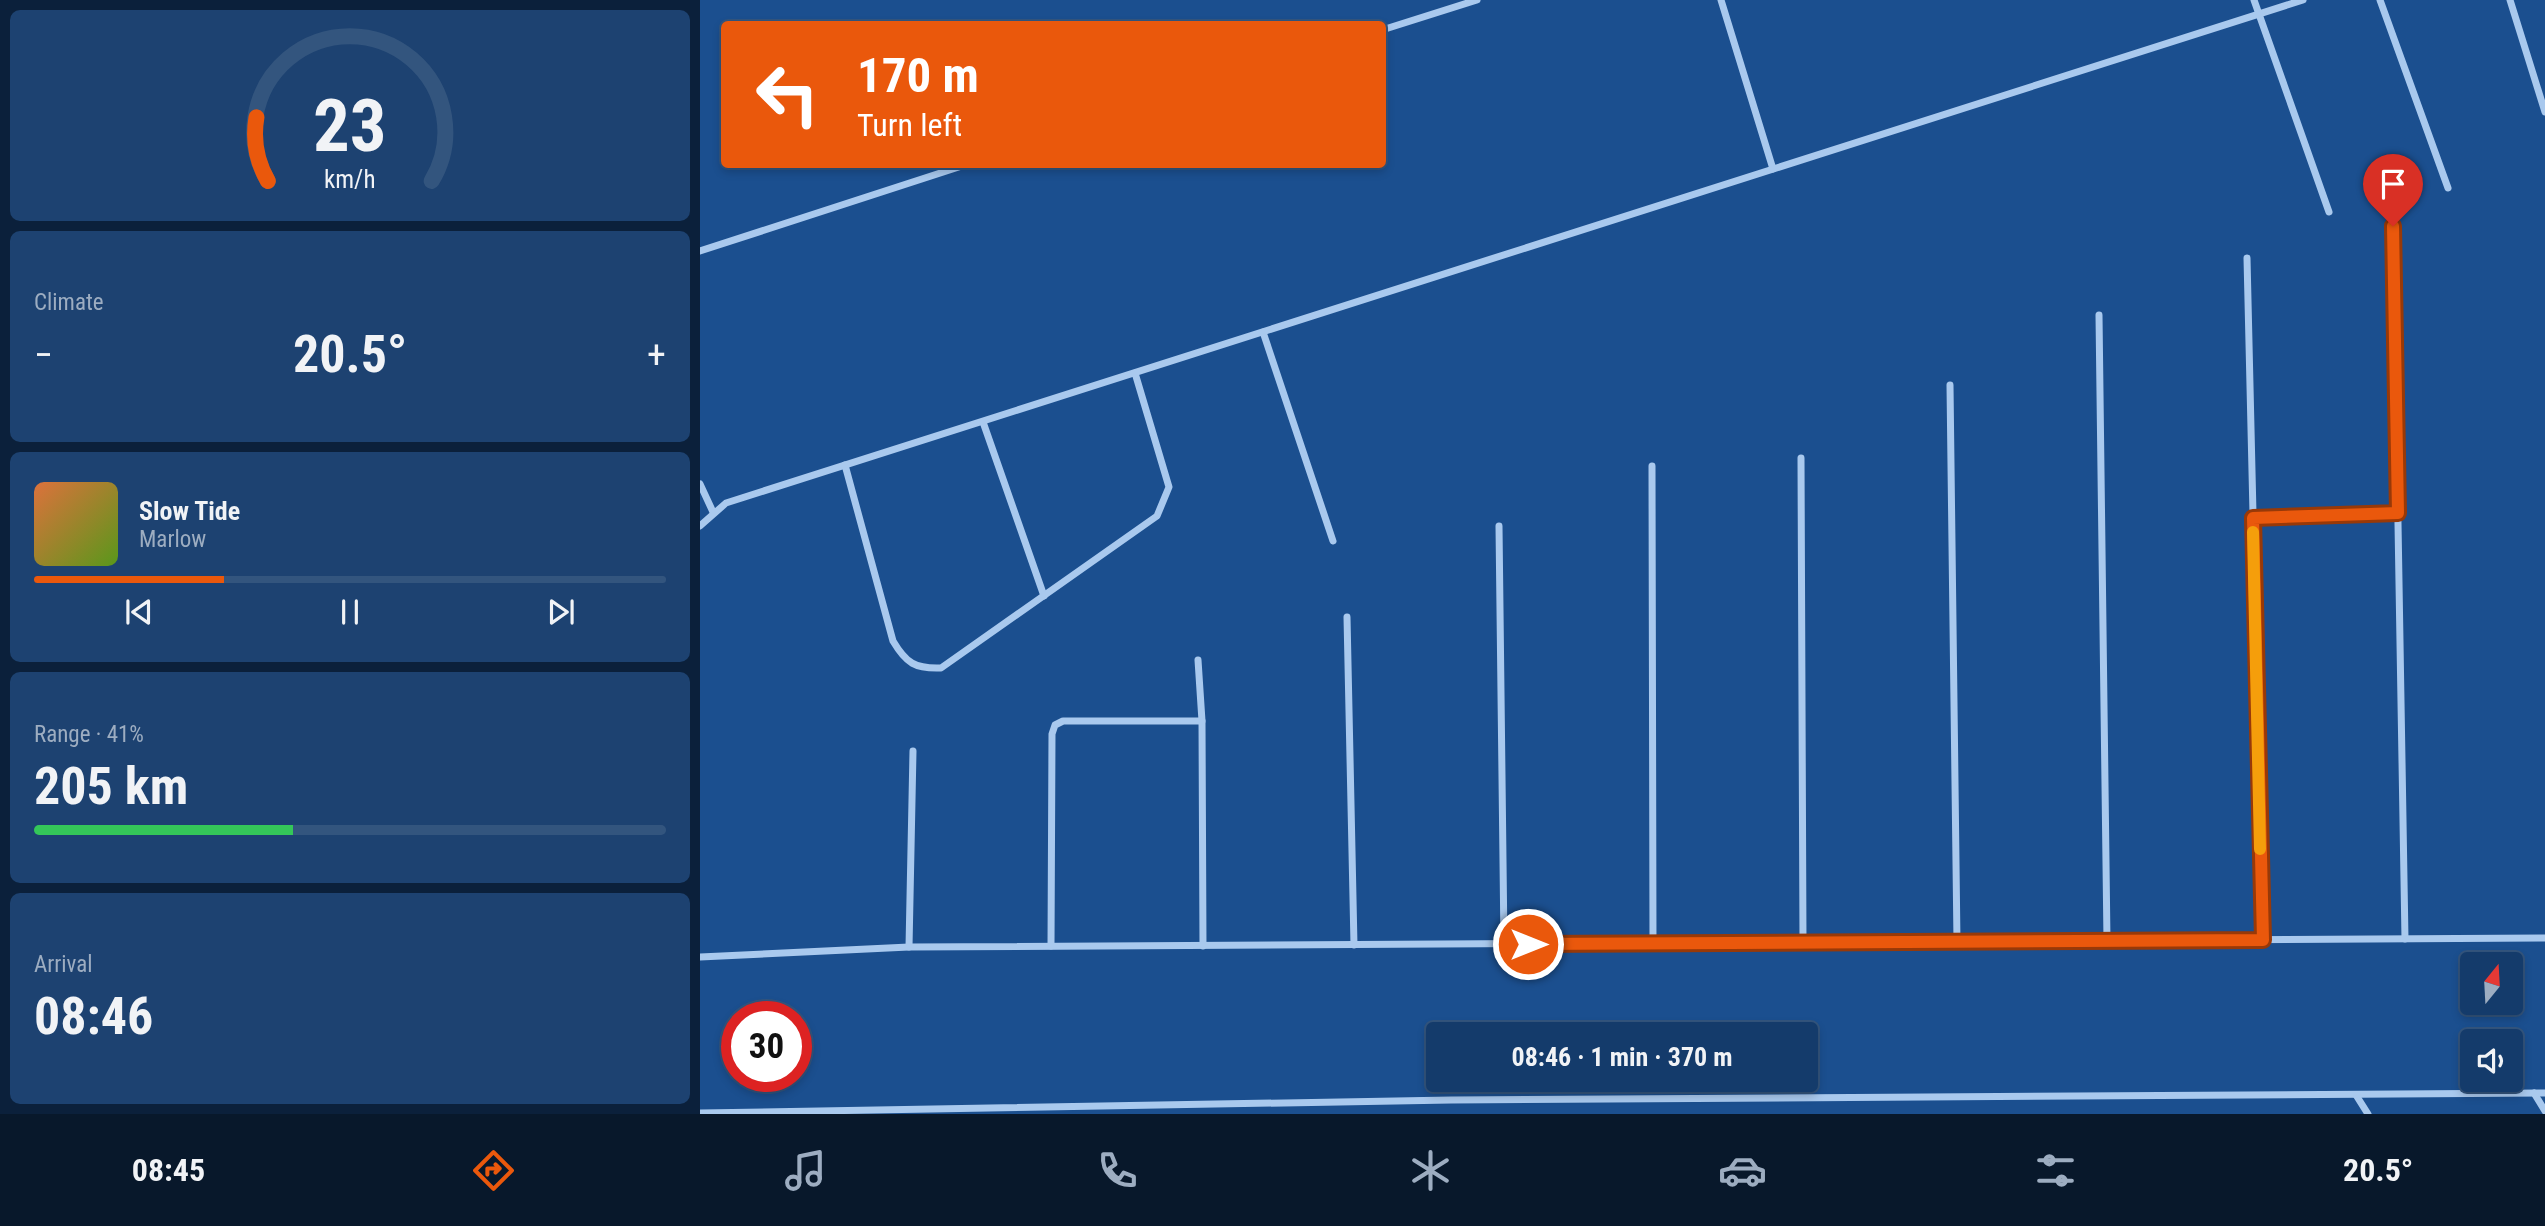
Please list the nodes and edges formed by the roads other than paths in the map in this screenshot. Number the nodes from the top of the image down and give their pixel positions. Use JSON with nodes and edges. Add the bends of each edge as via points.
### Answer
{"nodes":[{"id":1,"x":1477,"y":0,"type":"edge"},
{"id":2,"x":1721,"y":0,"type":"edge"},
{"id":3,"x":2254,"y":0,"type":"edge"},
{"id":4,"x":2303,"y":0,"type":"edge"},
{"id":5,"x":2380,"y":0,"type":"edge"},
{"id":6,"x":2510,"y":0,"type":"edge"},
{"id":7,"x":2260,"y":14,"type":"junction"},
{"id":8,"x":1386,"y":29,"type":"edge"},
{"id":9,"x":2545,"y":112,"type":"edge"},
{"id":10,"x":956,"y":168,"type":"edge"},
{"id":11,"x":1773,"y":169,"type":"junction"},
{"id":12,"x":2448,"y":188,"type":"dead end"},
{"id":13,"x":2329,"y":212,"type":"dead end"},
{"id":14,"x":2393,"y":226,"type":"dead end"},
{"id":15,"x":700,"y":251,"type":"edge"},
{"id":16,"x":2246,"y":258,"type":"dead end"},
{"id":17,"x":2099,"y":315,"type":"dead end"},
{"id":18,"x":1263,"y":332,"type":"junction"},
{"id":19,"x":1135,"y":373,"type":"junction"},
{"id":20,"x":1950,"y":385,"type":"dead end"},
{"id":21,"x":982,"y":422,"type":"junction"},
{"id":22,"x":1801,"y":458,"type":"dead end"},
{"id":23,"x":845,"y":466,"type":"junction"},
{"id":24,"x":1652,"y":466,"type":"dead end"},
{"id":25,"x":700,"y":484,"type":"edge"},
{"id":26,"x":713,"y":512,"type":"junction"},
{"id":27,"x":2398,"y":513,"type":"junction"},
{"id":28,"x":2253,"y":518,"type":"junction"},
{"id":29,"x":700,"y":526,"type":"edge"},
{"id":30,"x":1499,"y":526,"type":"dead end"},
{"id":31,"x":1333,"y":541,"type":"dead end"},
{"id":32,"x":1044,"y":596,"type":"junction"},
{"id":33,"x":1347,"y":617,"type":"dead end"},
{"id":34,"x":1198,"y":660,"type":"dead end"},
{"id":35,"x":1202,"y":721,"type":"junction"},
{"id":36,"x":914,"y":751,"type":"dead end"},
{"id":37,"x":2545,"y":938,"type":"edge"},
{"id":38,"x":2405,"y":939,"type":"junction"},
{"id":39,"x":2263,"y":940,"type":"junction"},
{"id":40,"x":2107,"y":941,"type":"junction"},
{"id":41,"x":1957,"y":942,"type":"junction"},
{"id":42,"x":1803,"y":943,"type":"junction"},
{"id":43,"x":1504,"y":944,"type":"junction"},
{"id":44,"x":1653,"y":944,"type":"junction"},
{"id":45,"x":1354,"y":945,"type":"junction"},
{"id":46,"x":1051,"y":946,"type":"junction"},
{"id":47,"x":1203,"y":946,"type":"junction"},
{"id":48,"x":909,"y":947,"type":"junction"},
{"id":49,"x":700,"y":957,"type":"edge"},
{"id":50,"x":2534,"y":1093,"type":"junction"},
{"id":51,"x":2545,"y":1093,"type":"edge"},
{"id":52,"x":2356,"y":1095,"type":"junction"},
{"id":53,"x":2545,"y":1111,"type":"edge"},
{"id":54,"x":700,"y":1113,"type":"edge"},
{"id":55,"x":2368,"y":1114,"type":"edge"}],
"edges":[{"from":1,"to":8,"type":"street"},
{"from":2,"to":11,"type":"street"},
{"from":3,"to":7,"type":"street"},
{"from":4,"to":7,"type":"street"},
{"from":5,"to":12,"type":"street"},
{"from":6,"to":9,"type":"street"},
{"from":7,"to":11,"type":"street"},
{"from":7,"to":13,"type":"street"},
{"from":10,"to":15,"type":"street"},
{"from":11,"to":18,"type":"street"},
{"from":14,"to":27,"type":"street"},
{"from":16,"to":28,"type":"street"},
{"from":17,"to":40,"type":"street"},
{"from":18,"to":19,"type":"street"},
{"from":18,"to":31,"type":"street"},
{"from":19,"to":21,"type":"street"},
{"from":19,"to":32,"type":"street","via":[[1169,487],[1157,516]]},
{"from":20,"to":41,"type":"street"},
{"from":21,"to":23,"type":"street"},
{"from":21,"to":32,"type":"street"},
{"from":22,"to":42,"type":"street"},
{"from":23,"to":26,"type":"street","via":[[726,503]]},
{"from":23,"to":32,"type":"street","via":[[893,641],[905,661],[921,669],[941,668]]},
{"from":24,"to":44,"type":"street"},
{"from":25,"to":26,"type":"street"},
{"from":26,"to":29,"type":"street"},
{"from":27,"to":28,"type":"street"},
{"from":27,"to":38,"type":"street"},
{"from":28,"to":39,"type":"street"},
{"from":30,"to":43,"type":"street"},
{"from":33,"to":45,"type":"street"},
{"from":34,"to":35,"type":"street"},
{"from":35,"to":46,"type":"street","via":[[1063,721],[1055,725]]},
{"from":35,"to":47,"type":"street"},
{"from":36,"to":48,"type":"street"},
{"from":37,"to":38,"type":"street"},
{"from":38,"to":39,"type":"street"},
{"from":39,"to":40,"type":"street"},
{"from":40,"to":41,"type":"street"},
{"from":41,"to":42,"type":"street"},
{"from":42,"to":44,"type":"street"},
{"from":43,"to":44,"type":"street"},
{"from":43,"to":45,"type":"street"},
{"from":45,"to":47,"type":"street"},
{"from":46,"to":47,"type":"street"},
{"from":46,"to":48,"type":"street"},
{"from":48,"to":49,"type":"street"},
{"from":50,"to":51,"type":"street"},
{"from":50,"to":52,"type":"street"},
{"from":50,"to":53,"type":"street"},
{"from":52,"to":54,"type":"street","via":[[1451,1100]]},
{"from":52,"to":55,"type":"street"}]}
